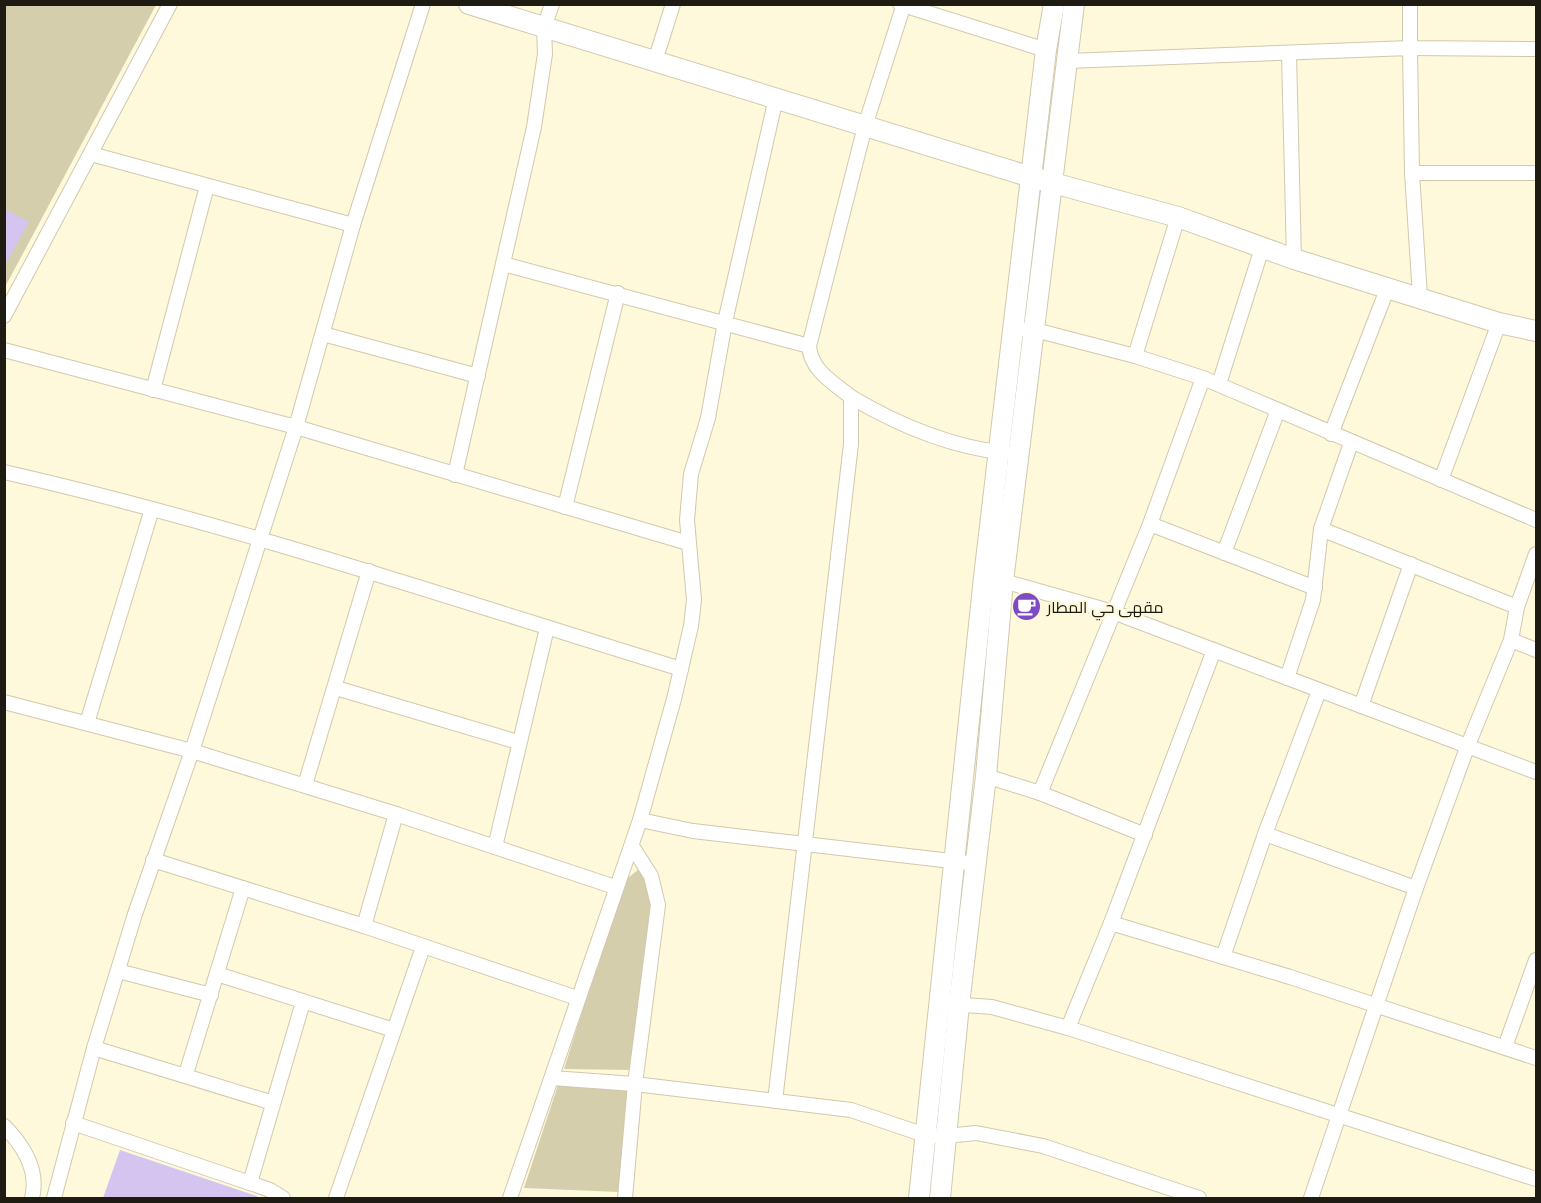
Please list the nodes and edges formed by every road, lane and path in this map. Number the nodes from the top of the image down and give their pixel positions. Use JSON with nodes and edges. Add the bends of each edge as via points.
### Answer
{"nodes":[{"id":1,"x":170,"y":4,"type":"edge"},
{"id":2,"x":423,"y":4,"type":"edge"},
{"id":3,"x":469,"y":4,"type":"edge"},
{"id":4,"x":552,"y":4,"type":"edge"},
{"id":5,"x":673,"y":4,"type":"edge"},
{"id":6,"x":1054,"y":4,"type":"edge"},
{"id":7,"x":1074,"y":4,"type":"edge"},
{"id":8,"x":1410,"y":4,"type":"edge"},
{"id":9,"x":903,"y":5,"type":"edge"},
{"id":10,"x":544,"y":27,"type":"junction"},
{"id":11,"x":1410,"y":48,"type":"junction"},
{"id":12,"x":1536,"y":49,"type":"edge"},
{"id":13,"x":1046,"y":50,"type":"junction"},
{"id":14,"x":1289,"y":54,"type":"junction"},
{"id":15,"x":655,"y":61,"type":"junction"},
{"id":16,"x":1067,"y":61,"type":"junction"},
{"id":17,"x":776,"y":98,"type":"junction"},
{"id":18,"x":865,"y":126,"type":"junction"},
{"id":19,"x":91,"y":154,"type":"junction"},
{"id":20,"x":1412,"y":173,"type":"junction"},
{"id":21,"x":1536,"y":173,"type":"edge"},
{"id":22,"x":1031,"y":177,"type":"junction"},
{"id":23,"x":1053,"y":181,"type":"junction"},
{"id":24,"x":207,"y":186,"type":"junction"},
{"id":25,"x":1178,"y":217,"type":"junction"},
{"id":26,"x":353,"y":225,"type":"junction"},
{"id":27,"x":1262,"y":248,"type":"junction"},
{"id":28,"x":1294,"y":259,"type":"junction"},
{"id":29,"x":503,"y":264,"type":"junction"},
{"id":30,"x":1388,"y":287,"type":"junction"},
{"id":31,"x":618,"y":293,"type":"junction"},
{"id":32,"x":1420,"y":297,"type":"junction"},
{"id":33,"x":4,"y":316,"type":"edge"},
{"id":34,"x":725,"y":322,"type":"junction"},
{"id":35,"x":1499,"y":323,"type":"junction"},
{"id":36,"x":1015,"y":329,"type":"junction"},
{"id":37,"x":1035,"y":330,"type":"junction"},
{"id":38,"x":1536,"y":331,"type":"edge"},
{"id":39,"x":323,"y":334,"type":"junction"},
{"id":40,"x":809,"y":346,"type":"junction"},
{"id":41,"x":4,"y":350,"type":"edge"},
{"id":42,"x":1135,"y":356,"type":"junction"},
{"id":43,"x":478,"y":376,"type":"junction"},
{"id":44,"x":1203,"y":378,"type":"junction"},
{"id":45,"x":1219,"y":384,"type":"junction"},
{"id":46,"x":153,"y":390,"type":"junction"},
{"id":47,"x":851,"y":397,"type":"junction"},
{"id":48,"x":1278,"y":410,"type":"junction"},
{"id":49,"x":296,"y":427,"type":"junction"},
{"id":50,"x":1331,"y":434,"type":"junction"},
{"id":51,"x":1351,"y":443,"type":"junction"},
{"id":52,"x":1009,"y":454,"type":"junction"},
{"id":53,"x":4,"y":472,"type":"edge"},
{"id":54,"x":455,"y":475,"type":"junction"},
{"id":55,"x":1441,"y":480,"type":"junction"},
{"id":56,"x":565,"y":507,"type":"junction"},
{"id":57,"x":152,"y":509,"type":"junction"},
{"id":58,"x":1536,"y":520,"type":"edge"},
{"id":59,"x":1150,"y":524,"type":"junction"},
{"id":60,"x":1321,"y":529,"type":"junction"},
{"id":61,"x":259,"y":540,"type":"junction"},
{"id":62,"x":688,"y":543,"type":"junction"},
{"id":63,"x":1224,"y":553,"type":"junction"},
{"id":64,"x":1536,"y":554,"type":"edge"},
{"id":65,"x":1411,"y":564,"type":"junction"},
{"id":66,"x":369,"y":571,"type":"junction"},
{"id":67,"x":993,"y":579,"type":"junction"},
{"id":68,"x":1315,"y":588,"type":"junction"},
{"id":69,"x":1517,"y":607,"type":"junction"},
{"id":70,"x":1113,"y":612,"type":"junction"},
{"id":71,"x":547,"y":628,"type":"junction"},
{"id":72,"x":1511,"y":640,"type":"junction"},
{"id":73,"x":1214,"y":650,"type":"junction"},
{"id":74,"x":1536,"y":650,"type":"edge"},
{"id":75,"x":681,"y":669,"type":"junction"},
{"id":76,"x":1287,"y":678,"type":"junction"},
{"id":77,"x":336,"y":688,"type":"junction"},
{"id":78,"x":1319,"y":691,"type":"junction"},
{"id":79,"x":4,"y":702,"type":"edge"},
{"id":80,"x":1361,"y":706,"type":"junction"},
{"id":81,"x":87,"y":723,"type":"junction"},
{"id":82,"x":518,"y":742,"type":"junction"},
{"id":83,"x":1468,"y":745,"type":"junction"},
{"id":84,"x":192,"y":750,"type":"junction"},
{"id":85,"x":1536,"y":772,"type":"edge"},
{"id":86,"x":986,"y":776,"type":"junction"},
{"id":87,"x":305,"y":785,"type":"junction"},
{"id":88,"x":1040,"y":793,"type":"junction"},
{"id":89,"x":396,"y":814,"type":"junction"},
{"id":90,"x":640,"y":820,"type":"junction"},
{"id":91,"x":1265,"y":834,"type":"junction"},
{"id":92,"x":1144,"y":835,"type":"junction"},
{"id":93,"x":806,"y":844,"type":"junction"},
{"id":94,"x":632,"y":846,"type":"junction"},
{"id":95,"x":495,"y":847,"type":"junction"},
{"id":96,"x":153,"y":860,"type":"junction"},
{"id":97,"x":956,"y":862,"type":"junction"},
{"id":98,"x":977,"y":864,"type":"junction"},
{"id":99,"x":615,"y":887,"type":"junction"},
{"id":100,"x":243,"y":888,"type":"junction"},
{"id":101,"x":1416,"y":888,"type":"junction"},
{"id":102,"x":1112,"y":922,"type":"junction"},
{"id":103,"x":364,"y":926,"type":"junction"},
{"id":104,"x":423,"y":947,"type":"junction"},
{"id":105,"x":1223,"y":957,"type":"junction"},
{"id":106,"x":1536,"y":960,"type":"edge"},
{"id":107,"x":118,"y":971,"type":"junction"},
{"id":108,"x":217,"y":974,"type":"junction"},
{"id":109,"x":211,"y":995,"type":"junction"},
{"id":110,"x":577,"y":998,"type":"junction"},
{"id":111,"x":303,"y":1002,"type":"junction"},
{"id":112,"x":949,"y":1004,"type":"junction"},
{"id":113,"x":1377,"y":1005,"type":"junction"},
{"id":114,"x":1068,"y":1028,"type":"junction"},
{"id":115,"x":394,"y":1030,"type":"junction"},
{"id":116,"x":1505,"y":1047,"type":"junction"},
{"id":117,"x":94,"y":1048,"type":"junction"},
{"id":118,"x":1536,"y":1058,"type":"edge"},
{"id":119,"x":186,"y":1074,"type":"junction"},
{"id":120,"x":552,"y":1078,"type":"junction"},
{"id":121,"x":635,"y":1084,"type":"junction"},
{"id":122,"x":775,"y":1101,"type":"junction"},
{"id":123,"x":273,"y":1102,"type":"junction"},
{"id":124,"x":1340,"y":1116,"type":"junction"},
{"id":125,"x":73,"y":1123,"type":"junction"},
{"id":126,"x":4,"y":1126,"type":"edge"},
{"id":127,"x":925,"y":1135,"type":"junction"},
{"id":128,"x":946,"y":1136,"type":"junction"},
{"id":129,"x":1536,"y":1179,"type":"edge"},
{"id":130,"x":250,"y":1183,"type":"junction"},
{"id":131,"x":1182,"y":1196,"type":"edge"},
{"id":132,"x":32,"y":1198,"type":"edge"},
{"id":133,"x":54,"y":1198,"type":"edge"},
{"id":134,"x":283,"y":1198,"type":"edge"},
{"id":135,"x":336,"y":1198,"type":"edge"},
{"id":136,"x":510,"y":1198,"type":"edge"},
{"id":137,"x":625,"y":1198,"type":"edge"},
{"id":138,"x":919,"y":1198,"type":"edge"},
{"id":139,"x":940,"y":1198,"type":"edge"},
{"id":140,"x":1199,"y":1198,"type":"edge"},
{"id":141,"x":1311,"y":1198,"type":"edge"}],
"edges":[{"from":1,"to":19,"type":"street"},
{"from":2,"to":26,"type":"street"},
{"from":3,"to":10,"type":"street"},
{"from":4,"to":10,"type":"street"},
{"from":5,"to":15,"type":"street"},
{"from":6,"to":13,"type":"street"},
{"from":7,"to":16,"type":"street"},
{"from":8,"to":11,"type":"street"},
{"from":9,"to":13,"type":"street"},
{"from":9,"to":18,"type":"street"},
{"from":10,"to":15,"type":"street"},
{"from":10,"to":29,"type":"street","via":[[545,54],[534,127]]},
{"from":11,"to":12,"type":"street"},
{"from":11,"to":14,"type":"street"},
{"from":11,"to":20,"type":"street"},
{"from":13,"to":22,"type":"street"},
{"from":14,"to":16,"type":"street"},
{"from":14,"to":28,"type":"street"},
{"from":15,"to":17,"type":"street"},
{"from":16,"to":23,"type":"street"},
{"from":17,"to":18,"type":"street"},
{"from":17,"to":34,"type":"street"},
{"from":18,"to":22,"type":"street"},
{"from":18,"to":40,"type":"street"},
{"from":19,"to":24,"type":"street"},
{"from":19,"to":33,"type":"street"},
{"from":20,"to":21,"type":"street"},
{"from":20,"to":32,"type":"street"},
{"from":22,"to":23,"type":"street"},
{"from":22,"to":36,"type":"street"},
{"from":23,"to":25,"type":"street"},
{"from":23,"to":37,"type":"street"},
{"from":24,"to":26,"type":"street"},
{"from":24,"to":46,"type":"street"},
{"from":25,"to":27,"type":"street"},
{"from":25,"to":42,"type":"street"},
{"from":26,"to":39,"type":"street"},
{"from":27,"to":28,"type":"street"},
{"from":27,"to":45,"type":"street"},
{"from":28,"to":30,"type":"street"},
{"from":29,"to":31,"type":"street"},
{"from":29,"to":43,"type":"street"},
{"from":30,"to":32,"type":"street"},
{"from":30,"to":50,"type":"street"},
{"from":31,"to":34,"type":"street"},
{"from":31,"to":56,"type":"street"},
{"from":32,"to":35,"type":"street"},
{"from":34,"to":40,"type":"street"},
{"from":34,"to":62,"type":"street","via":[[708,417],[688,490]]},
{"from":35,"to":38,"type":"street"},
{"from":35,"to":55,"type":"street"},
{"from":36,"to":37,"type":"street"},
{"from":36,"to":52,"type":"street"},
{"from":37,"to":42,"type":"street"},
{"from":37,"to":52,"type":"street"},
{"from":39,"to":43,"type":"street"},
{"from":39,"to":49,"type":"street"},
{"from":40,"to":47,"type":"street","via":[[810,357],[820,372]]},
{"from":41,"to":46,"type":"street"},
{"from":42,"to":44,"type":"street"},
{"from":43,"to":54,"type":"street"},
{"from":44,"to":45,"type":"street"},
{"from":44,"to":59,"type":"street"},
{"from":45,"to":48,"type":"street"},
{"from":46,"to":49,"type":"street"},
{"from":47,"to":52,"type":"street","via":[[896,422],[963,446]]},
{"from":47,"to":93,"type":"street","via":[[851,444]]},
{"from":48,"to":50,"type":"street"},
{"from":48,"to":63,"type":"street"},
{"from":49,"to":54,"type":"street"},
{"from":49,"to":61,"type":"street"},
{"from":50,"to":51,"type":"street"},
{"from":51,"to":55,"type":"street"},
{"from":51,"to":60,"type":"street"},
{"from":52,"to":67,"type":"street"},
{"from":53,"to":57,"type":"street"},
{"from":54,"to":56,"type":"street"},
{"from":55,"to":58,"type":"street"},
{"from":56,"to":62,"type":"street"},
{"from":57,"to":61,"type":"street"},
{"from":57,"to":81,"type":"street"},
{"from":59,"to":63,"type":"street"},
{"from":59,"to":70,"type":"street"},
{"from":60,"to":65,"type":"street"},
{"from":60,"to":68,"type":"street"},
{"from":61,"to":66,"type":"street"},
{"from":61,"to":84,"type":"street"},
{"from":62,"to":75,"type":"street","via":[[694,600]]},
{"from":63,"to":68,"type":"street"},
{"from":64,"to":69,"type":"street"},
{"from":65,"to":69,"type":"street"},
{"from":65,"to":80,"type":"street"},
{"from":66,"to":71,"type":"street"},
{"from":66,"to":77,"type":"street"},
{"from":67,"to":70,"type":"street"},
{"from":67,"to":86,"type":"street"},
{"from":67,"to":97,"type":"street"},
{"from":68,"to":76,"type":"street"},
{"from":69,"to":72,"type":"street"},
{"from":70,"to":73,"type":"street"},
{"from":70,"to":88,"type":"street"},
{"from":71,"to":75,"type":"street"},
{"from":71,"to":82,"type":"street"},
{"from":72,"to":74,"type":"street"},
{"from":72,"to":83,"type":"street"},
{"from":73,"to":76,"type":"street"},
{"from":73,"to":92,"type":"street"},
{"from":75,"to":90,"type":"street"},
{"from":76,"to":78,"type":"street"},
{"from":77,"to":82,"type":"street"},
{"from":77,"to":87,"type":"street"},
{"from":78,"to":80,"type":"street"},
{"from":78,"to":91,"type":"street"},
{"from":79,"to":81,"type":"street"},
{"from":80,"to":83,"type":"street"},
{"from":81,"to":84,"type":"street"},
{"from":82,"to":95,"type":"street"},
{"from":83,"to":85,"type":"street"},
{"from":83,"to":101,"type":"street"},
{"from":84,"to":87,"type":"street"},
{"from":84,"to":96,"type":"street"},
{"from":86,"to":88,"type":"street"},
{"from":86,"to":98,"type":"street"},
{"from":87,"to":89,"type":"street"},
{"from":88,"to":92,"type":"street"},
{"from":89,"to":95,"type":"street"},
{"from":89,"to":103,"type":"street"},
{"from":90,"to":93,"type":"street","via":[[693,831]]},
{"from":90,"to":94,"type":"street"},
{"from":91,"to":101,"type":"street"},
{"from":91,"to":105,"type":"street"},
{"from":92,"to":102,"type":"street"},
{"from":93,"to":97,"type":"street"},
{"from":93,"to":122,"type":"street"},
{"from":94,"to":99,"type":"street"},
{"from":94,"to":121,"type":"street","via":[[651,876],[658,905]]},
{"from":95,"to":99,"type":"street"},
{"from":96,"to":100,"type":"street"},
{"from":96,"to":107,"type":"street"},
{"from":97,"to":98,"type":"street"},
{"from":97,"to":112,"type":"street"},
{"from":98,"to":112,"type":"street"},
{"from":99,"to":110,"type":"street"},
{"from":100,"to":103,"type":"street"},
{"from":100,"to":108,"type":"street"},
{"from":101,"to":113,"type":"street"},
{"from":102,"to":105,"type":"street"},
{"from":102,"to":114,"type":"street"},
{"from":103,"to":104,"type":"street"},
{"from":104,"to":110,"type":"street"},
{"from":104,"to":115,"type":"street"},
{"from":105,"to":113,"type":"street"},
{"from":106,"to":116,"type":"street"},
{"from":107,"to":109,"type":"street"},
{"from":107,"to":117,"type":"street"},
{"from":108,"to":109,"type":"street"},
{"from":108,"to":111,"type":"street"},
{"from":109,"to":119,"type":"street"},
{"from":110,"to":120,"type":"street"},
{"from":111,"to":115,"type":"street"},
{"from":111,"to":123,"type":"street"},
{"from":112,"to":114,"type":"street","via":[[992,1007]]},
{"from":112,"to":127,"type":"street"},
{"from":112,"to":128,"type":"street"},
{"from":113,"to":116,"type":"street"},
{"from":113,"to":124,"type":"street"},
{"from":114,"to":124,"type":"street"},
{"from":115,"to":135,"type":"street"},
{"from":116,"to":118,"type":"street"},
{"from":117,"to":119,"type":"street"},
{"from":117,"to":125,"type":"street"},
{"from":119,"to":123,"type":"street"},
{"from":120,"to":121,"type":"street"},
{"from":120,"to":136,"type":"street"},
{"from":121,"to":122,"type":"street"},
{"from":121,"to":137,"type":"street"},
{"from":122,"to":127,"type":"street","via":[[851,1110]]},
{"from":123,"to":130,"type":"street"},
{"from":124,"to":129,"type":"street"},
{"from":124,"to":141,"type":"street"},
{"from":125,"to":130,"type":"street"},
{"from":125,"to":133,"type":"street"},
{"from":126,"to":132,"type":"street","via":[[27,1155],[35,1186]]},
{"from":127,"to":128,"type":"street"},
{"from":127,"to":138,"type":"street"},
{"from":128,"to":131,"type":"street","via":[[976,1133],[1043,1146]]},
{"from":128,"to":139,"type":"street"},
{"from":130,"to":134,"type":"street"},
{"from":131,"to":140,"type":"street"}]}
